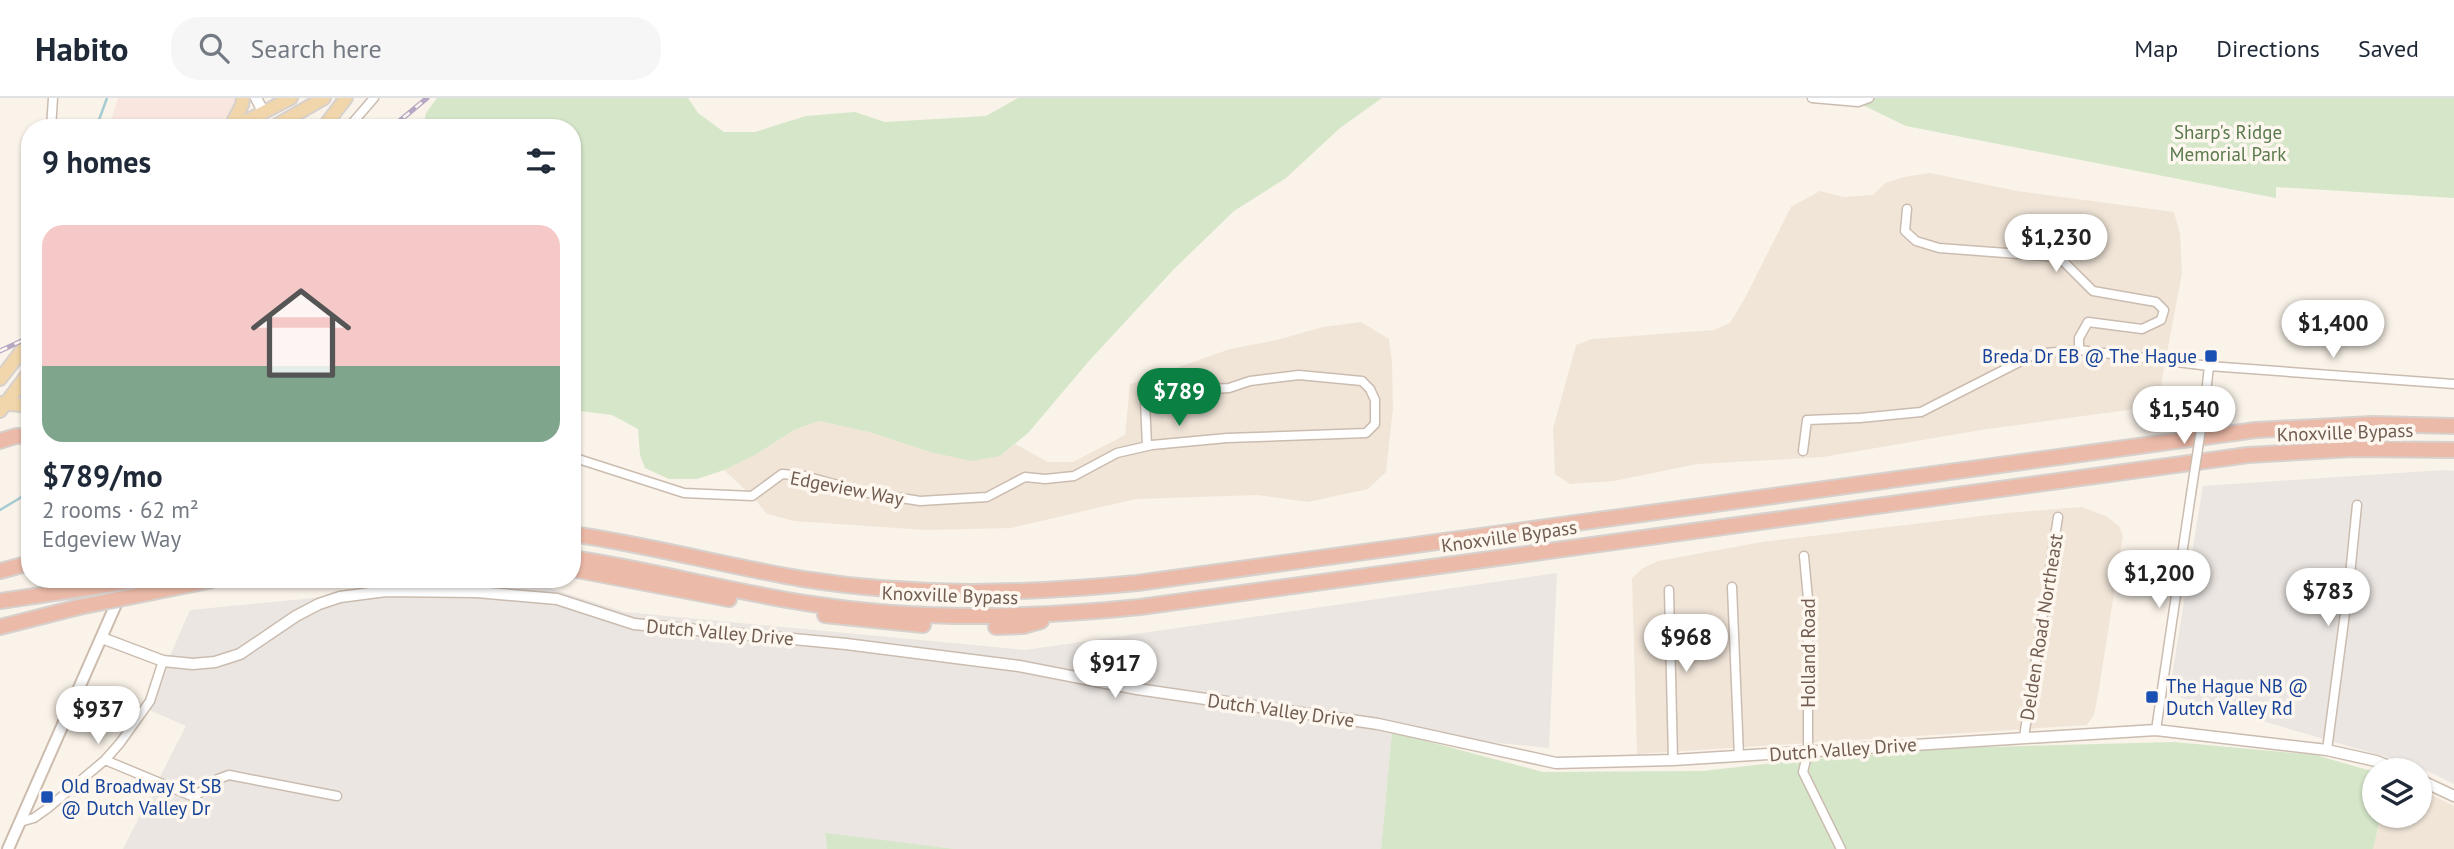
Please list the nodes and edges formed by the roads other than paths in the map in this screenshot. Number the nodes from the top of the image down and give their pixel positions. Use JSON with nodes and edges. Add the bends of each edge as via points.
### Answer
{"nodes":[{"id":1,"x":53,"y":98,"type":"edge"},
{"id":2,"x":243,"y":98,"type":"edge"},
{"id":3,"x":256,"y":98,"type":"edge"},
{"id":4,"x":291,"y":98,"type":"edge"},
{"id":5,"x":324,"y":98,"type":"edge"},
{"id":6,"x":346,"y":98,"type":"edge"},
{"id":7,"x":374,"y":98,"type":"edge"},
{"id":8,"x":1812,"y":98,"type":"edge"},
{"id":9,"x":1869,"y":98,"type":"edge"},
{"id":10,"x":264,"y":113,"type":"junction"},
{"id":11,"x":52,"y":119,"type":"edge"},
{"id":12,"x":235,"y":119,"type":"edge"},
{"id":13,"x":251,"y":119,"type":"edge"},
{"id":14,"x":267,"y":119,"type":"edge"},
{"id":15,"x":288,"y":119,"type":"edge"},
{"id":16,"x":330,"y":119,"type":"edge"},
{"id":17,"x":356,"y":119,"type":"edge"},
{"id":18,"x":1907,"y":209,"type":"dead end"},
{"id":19,"x":2080,"y":350,"type":"junction"},
{"id":20,"x":21,"y":352,"type":"edge"},
{"id":21,"x":2210,"y":366,"type":"junction"},
{"id":22,"x":0,"y":379,"type":"edge"},
{"id":23,"x":21,"y":382,"type":"edge"},
{"id":24,"x":2454,"y":384,"type":"edge"},
{"id":25,"x":2,"y":406,"type":"edge"},
{"id":26,"x":21,"y":406,"type":"edge"},
{"id":27,"x":2454,"y":426,"type":"edge"},
{"id":28,"x":21,"y":436,"type":"edge"},
{"id":29,"x":0,"y":441,"type":"edge"},
{"id":30,"x":1147,"y":446,"type":"junction"},
{"id":31,"x":2454,"y":450,"type":"edge"},
{"id":32,"x":1803,"y":451,"type":"dead end"},
{"id":33,"x":581,"y":460,"type":"edge"},
{"id":34,"x":2357,"y":505,"type":"dead end"},
{"id":35,"x":2058,"y":517,"type":"dead end"},
{"id":36,"x":581,"y":528,"type":"edge"},
{"id":37,"x":581,"y":535,"type":"edge"},
{"id":38,"x":639,"y":545,"type":"junction"},
{"id":39,"x":1804,"y":556,"type":"dead end"},
{"id":40,"x":581,"y":560,"type":"edge"},
{"id":41,"x":21,"y":566,"type":"edge"},
{"id":42,"x":581,"y":571,"type":"edge"},
{"id":43,"x":21,"y":572,"type":"edge"},
{"id":44,"x":0,"y":573,"type":"edge"},
{"id":45,"x":1732,"y":587,"type":"dead end"},
{"id":46,"x":88,"y":588,"type":"edge"},
{"id":47,"x":123,"y":588,"type":"edge"},
{"id":48,"x":173,"y":588,"type":"edge"},
{"id":49,"x":1670,"y":590,"type":"dead end"},
{"id":50,"x":0,"y":601,"type":"edge"},
{"id":51,"x":1065,"y":614,"type":"junction"},
{"id":52,"x":0,"y":627,"type":"edge"},
{"id":53,"x":102,"y":638,"type":"junction"},
{"id":54,"x":163,"y":661,"type":"junction"},
{"id":55,"x":2156,"y":730,"type":"junction"},
{"id":56,"x":2024,"y":737,"type":"junction"},
{"id":57,"x":2327,"y":750,"type":"junction"},
{"id":58,"x":1808,"y":751,"type":"junction"},
{"id":59,"x":1739,"y":756,"type":"junction"},
{"id":60,"x":2363,"y":758,"type":"edge"},
{"id":61,"x":105,"y":760,"type":"junction"},
{"id":62,"x":1673,"y":760,"type":"junction"},
{"id":63,"x":2432,"y":786,"type":"edge"},
{"id":64,"x":337,"y":796,"type":"dead end"},
{"id":65,"x":2454,"y":796,"type":"edge"},
{"id":66,"x":20,"y":822,"type":"junction"},
{"id":67,"x":8,"y":849,"type":"edge"},
{"id":68,"x":1841,"y":849,"type":"edge"}],
"edges":[{"from":1,"to":11,"type":"street"},
{"from":2,"to":12,"type":"main road"},
{"from":3,"to":10,"type":"street"},
{"from":4,"to":10,"type":"main road"},
{"from":5,"to":15,"type":"main road"},
{"from":6,"to":16,"type":"main road"},
{"from":7,"to":17,"type":"street"},
{"from":8,"to":9,"type":"street","via":[[1858,103]]},
{"from":10,"to":13,"type":"main road"},
{"from":10,"to":14,"type":"main road"},
{"from":18,"to":19,"type":"street","via":[[1905,231],[1916,241],[1939,248],[2059,257],[2092,291],[2156,302],[2164,310],[2161,320],[2142,329],[2088,322],[2079,338]]},
{"from":19,"to":21,"type":"street"},
{"from":19,"to":32,"type":"street","via":[[2035,354],[1921,412],[1807,420]]},
{"from":20,"to":22,"type":"main road"},
{"from":21,"to":24,"type":"street"},
{"from":21,"to":55,"type":"street","bridge":true},
{"from":23,"to":25,"type":"main road"},
{"from":25,"to":26,"type":"main road"},
{"from":27,"to":38,"type":"highway","name":"Knoxville Bypass","via":[[2373,424],[2245,431],[1151,581],[1024,592],[932,592],[828,582]]},
{"from":28,"to":29,"type":"highway"},
{"from":30,"to":30,"type":"street","name":"Edgeview Way","via":[[1145,400],[1154,392],[1229,388],[1299,375],[1362,381],[1375,400],[1376,424],[1366,433]]},
{"from":30,"to":33,"type":"street","name":"Edgeview Way","via":[[1117,453],[1074,476],[1025,477],[988,497],[920,501],[782,474],[752,496],[684,493]]},
{"from":31,"to":51,"type":"highway","name":"Knoxville Bypass","via":[[2248,454]]},
{"from":34,"to":57,"type":"street"},
{"from":35,"to":56,"type":"street","name":"Delden Road Northeast"},
{"from":36,"to":38,"type":"highway"},
{"from":37,"to":38,"type":"highway","name":"Knoxville Bypass"},
{"from":39,"to":58,"type":"street","name":"Holland Road"},
{"from":40,"to":51,"type":"highway","name":"Knoxville Bypass","via":[[834,608],[956,617]]},
{"from":41,"to":44,"type":"highway"},
{"from":42,"to":51,"type":"highway","via":[[760,605],[886,623],[1023,626]]},
{"from":43,"to":44,"type":"highway"},
{"from":45,"to":59,"type":"street"},
{"from":46,"to":50,"type":"highway","bridge":true},
{"from":47,"to":53,"type":"main road"},
{"from":48,"to":52,"type":"highway","bridge":true},
{"from":49,"to":62,"type":"street"},
{"from":53,"to":54,"type":"street","name":"Dutch Valley Drive"},
{"from":53,"to":66,"type":"main road"},
{"from":54,"to":61,"type":"street","via":[[150,701]]},
{"from":54,"to":62,"type":"street","name":"Dutch Valley Drive","via":[[193,664],[240,654],[296,616],[340,597],[397,591],[477,592],[557,599],[634,624],[1019,666],[1137,689],[1377,724],[1556,763]]},
{"from":55,"to":56,"type":"street","name":"Dutch Valley Drive"},
{"from":55,"to":57,"type":"street","name":"Dutch Valley Drive"},
{"from":56,"to":58,"type":"street","name":"Dutch Valley Drive"},
{"from":57,"to":60,"type":"street","name":"Dutch Valley Drive"},
{"from":58,"to":59,"type":"street","name":"Dutch Valley Drive"},
{"from":58,"to":68,"type":"street","name":"Holland Road","via":[[1803,772]]},
{"from":59,"to":62,"type":"street","name":"Dutch Valley Drive"},
{"from":61,"to":64,"type":"street","via":[[194,797],[229,775]]},
{"from":61,"to":66,"type":"street","via":[[48,808]]},
{"from":63,"to":65,"type":"street"},
{"from":66,"to":67,"type":"main road"}]}
